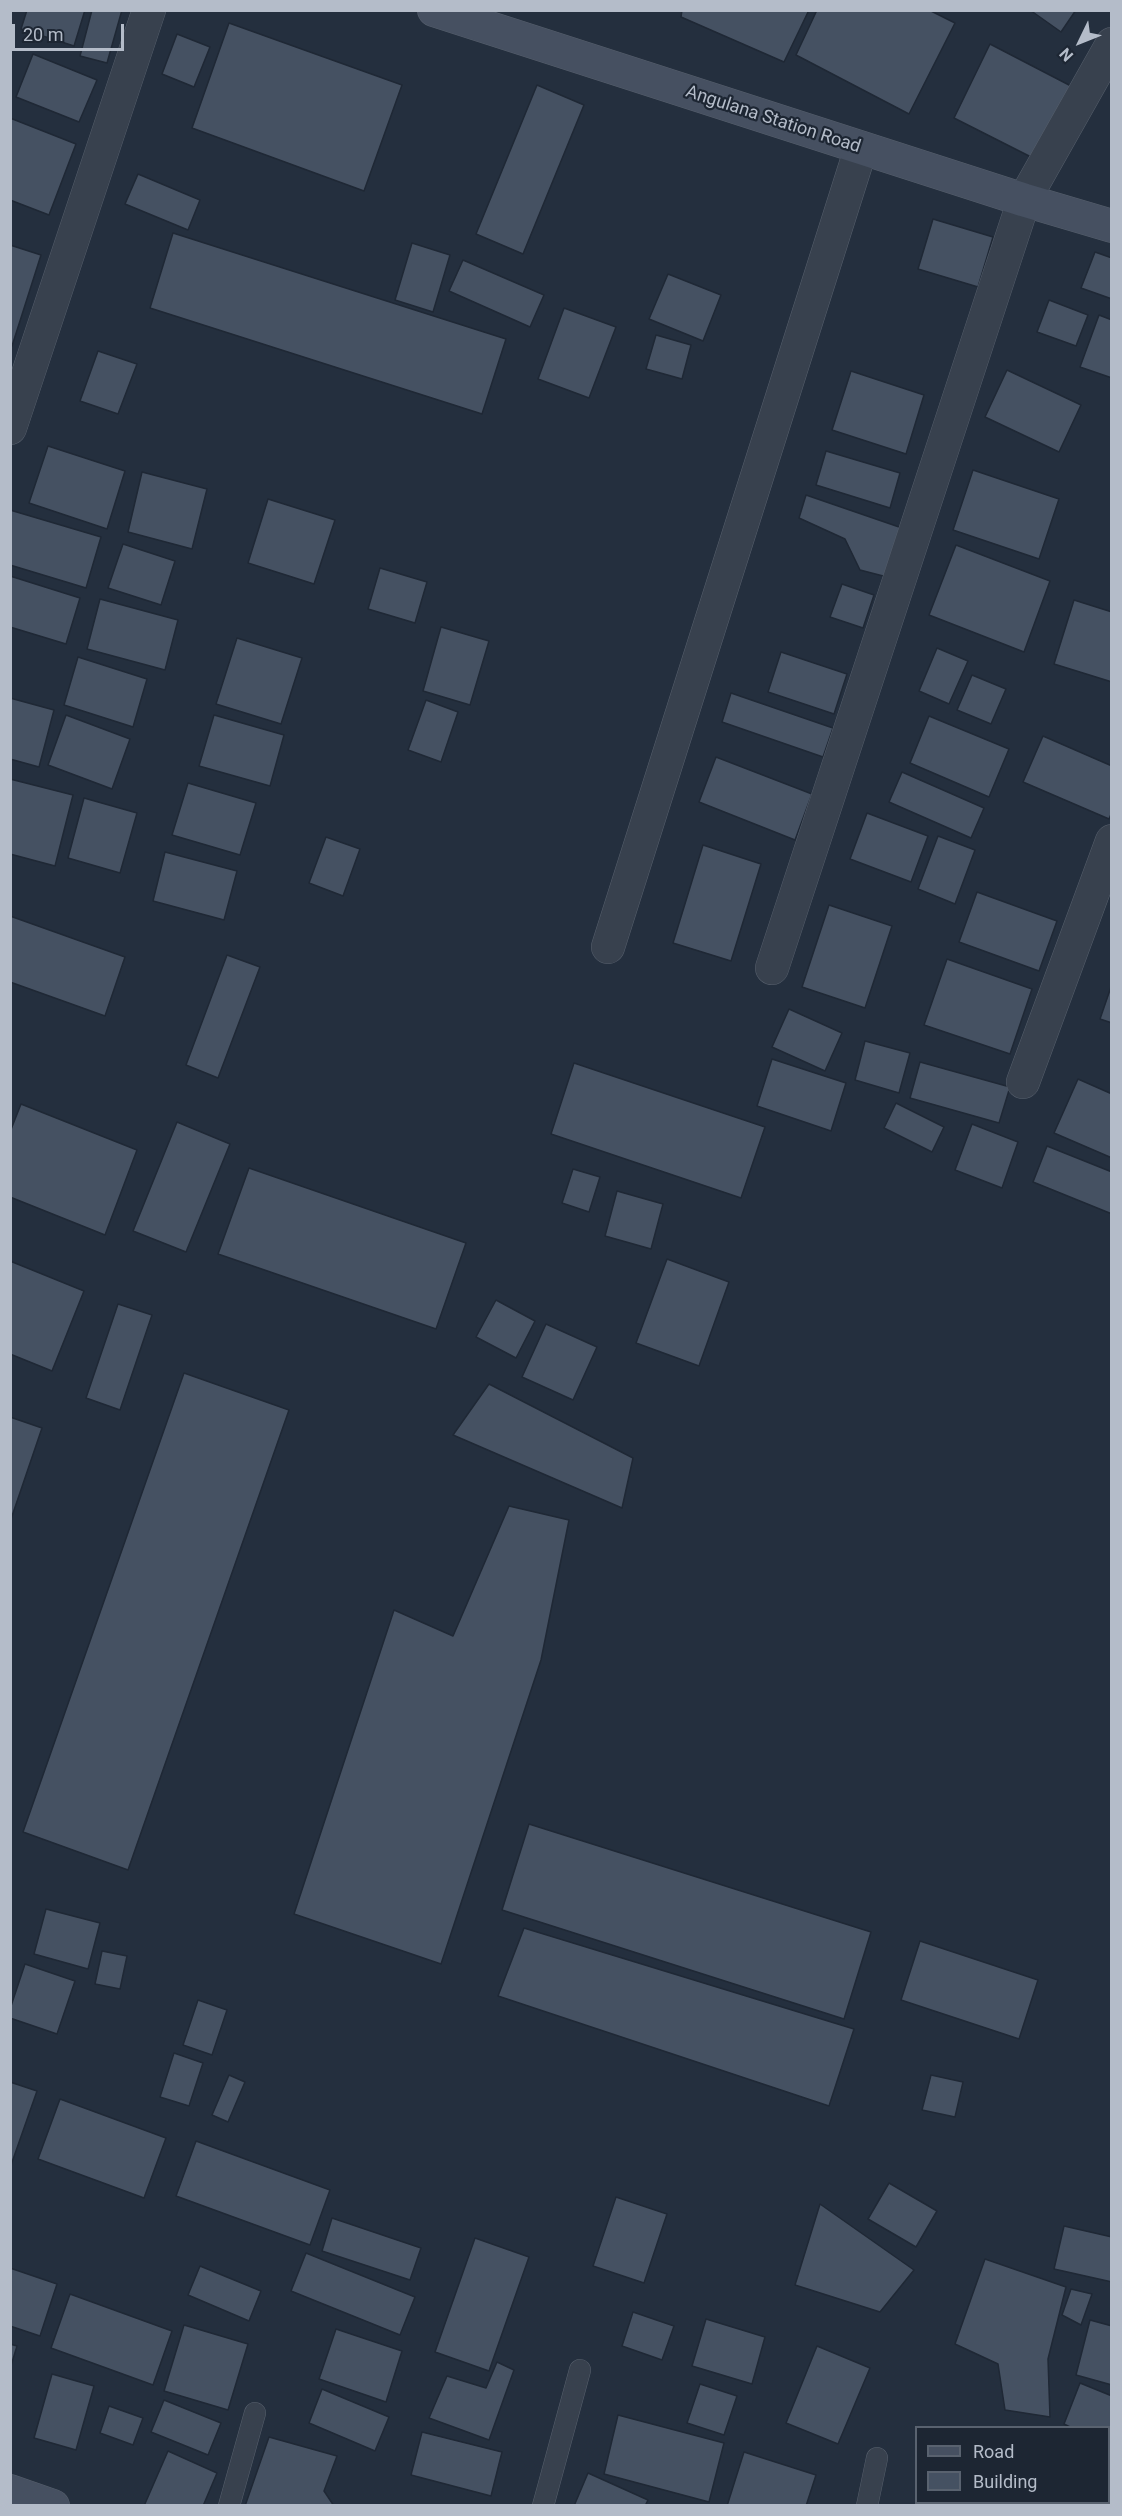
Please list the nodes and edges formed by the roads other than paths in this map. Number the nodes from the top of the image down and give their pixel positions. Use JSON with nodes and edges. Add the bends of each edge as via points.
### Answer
{"nodes":[{"id":1,"x":149,"y":10,"type":"edge"},
{"id":2,"x":434,"y":10,"type":"edge"},
{"id":3,"x":1112,"y":44,"type":"edge"},
{"id":4,"x":861,"y":148,"type":"junction"},
{"id":5,"x":1023,"y":200,"type":"junction"},
{"id":6,"x":1112,"y":226,"type":"edge"},
{"id":7,"x":10,"y":428,"type":"edge"},
{"id":8,"x":1112,"y":841,"type":"edge"},
{"id":9,"x":608,"y":947,"type":"dead end"},
{"id":10,"x":772,"y":968,"type":"dead end"},
{"id":11,"x":1023,"y":1082,"type":"dead end"},
{"id":12,"x":580,"y":2370,"type":"dead end"},
{"id":13,"x":255,"y":2413,"type":"dead end"},
{"id":14,"x":877,"y":2458,"type":"dead end"},
{"id":15,"x":10,"y":2491,"type":"edge"},
{"id":16,"x":53,"y":2505,"type":"edge"},
{"id":17,"x":229,"y":2505,"type":"edge"},
{"id":18,"x":543,"y":2505,"type":"edge"},
{"id":19,"x":867,"y":2505,"type":"edge"}],
"edges":[{"from":1,"to":7,"type":"street"},
{"from":2,"to":4,"type":"street","name":"Angulana Station Road"},
{"from":3,"to":5,"type":"street"},
{"from":4,"to":5,"type":"street","name":"Angulana Station Road"},
{"from":4,"to":9,"type":"street"},
{"from":5,"to":6,"type":"street","name":"Angulana Station Road"},
{"from":5,"to":10,"type":"street"},
{"from":8,"to":11,"type":"street"},
{"from":12,"to":18,"type":"lane"},
{"from":13,"to":17,"type":"lane"},
{"from":14,"to":19,"type":"lane"},
{"from":15,"to":16,"type":"street"}]}
